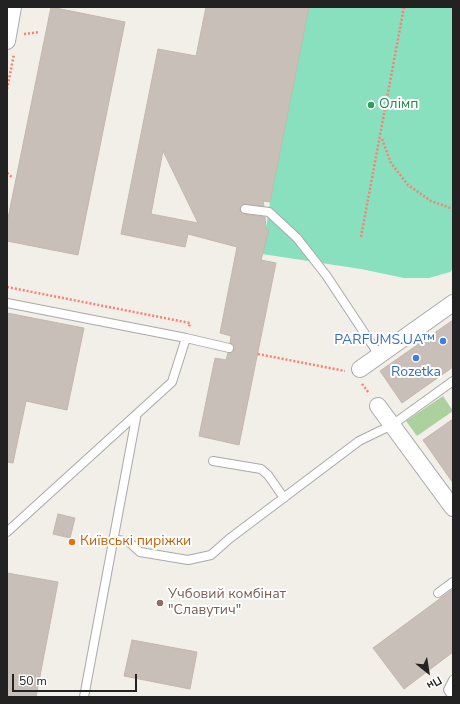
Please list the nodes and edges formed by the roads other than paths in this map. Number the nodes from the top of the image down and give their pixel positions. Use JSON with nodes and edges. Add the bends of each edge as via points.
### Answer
{"nodes":[{"id":1,"x":13,"y":7,"type":"edge"},
{"id":2,"x":12,"y":38,"type":"edge"},
{"id":3,"x":245,"y":209,"type":"dead end"},
{"id":4,"x":7,"y":302,"type":"edge"},
{"id":5,"x":453,"y":303,"type":"edge"},
{"id":6,"x":186,"y":338,"type":"junction"},
{"id":7,"x":229,"y":348,"type":"dead end"},
{"id":8,"x":379,"y":355,"type":"junction"},
{"id":9,"x":355,"y":373,"type":"road end"},
{"id":10,"x":452,"y":382,"type":"edge"},
{"id":11,"x":374,"y":401,"type":"road end"},
{"id":12,"x":136,"y":418,"type":"junction"},
{"id":13,"x":392,"y":425,"type":"junction"},
{"id":14,"x":213,"y":461,"type":"dead end"},
{"id":15,"x":284,"y":498,"type":"junction"},
{"id":16,"x":453,"y":508,"type":"edge"},
{"id":17,"x":7,"y":532,"type":"edge"},
{"id":18,"x":113,"y":539,"type":"junction"},
{"id":19,"x":453,"y":582,"type":"edge"},
{"id":20,"x":438,"y":593,"type":"dead end"},
{"id":21,"x":453,"y":680,"type":"edge"},
{"id":22,"x":84,"y":697,"type":"edge"},
{"id":23,"x":453,"y":697,"type":"edge"}],
"edges":[{"from":1,"to":2,"type":"street"},
{"from":3,"to":8,"type":"lane","via":[[269,212],[297,238],[326,275]]},
{"from":4,"to":6,"type":"lane"},
{"from":5,"to":8,"type":"street"},
{"from":6,"to":7,"type":"lane"},
{"from":6,"to":12,"type":"lane","via":[[172,382]]},
{"from":8,"to":9,"type":"street"},
{"from":10,"to":13,"type":"lane"},
{"from":11,"to":13,"type":"street"},
{"from":12,"to":17,"type":"lane"},
{"from":12,"to":18,"type":"lane"},
{"from":13,"to":15,"type":"lane","via":[[359,441]]},
{"from":13,"to":16,"type":"street"},
{"from":14,"to":15,"type":"lane","via":[[261,469]]},
{"from":15,"to":18,"type":"lane","via":[[211,555],[199,559],[188,560],[140,552],[129,542]]},
{"from":18,"to":22,"type":"lane"},
{"from":19,"to":20,"type":"lane"},
{"from":21,"to":23,"type":"lane","via":[[448,690]]}]}
